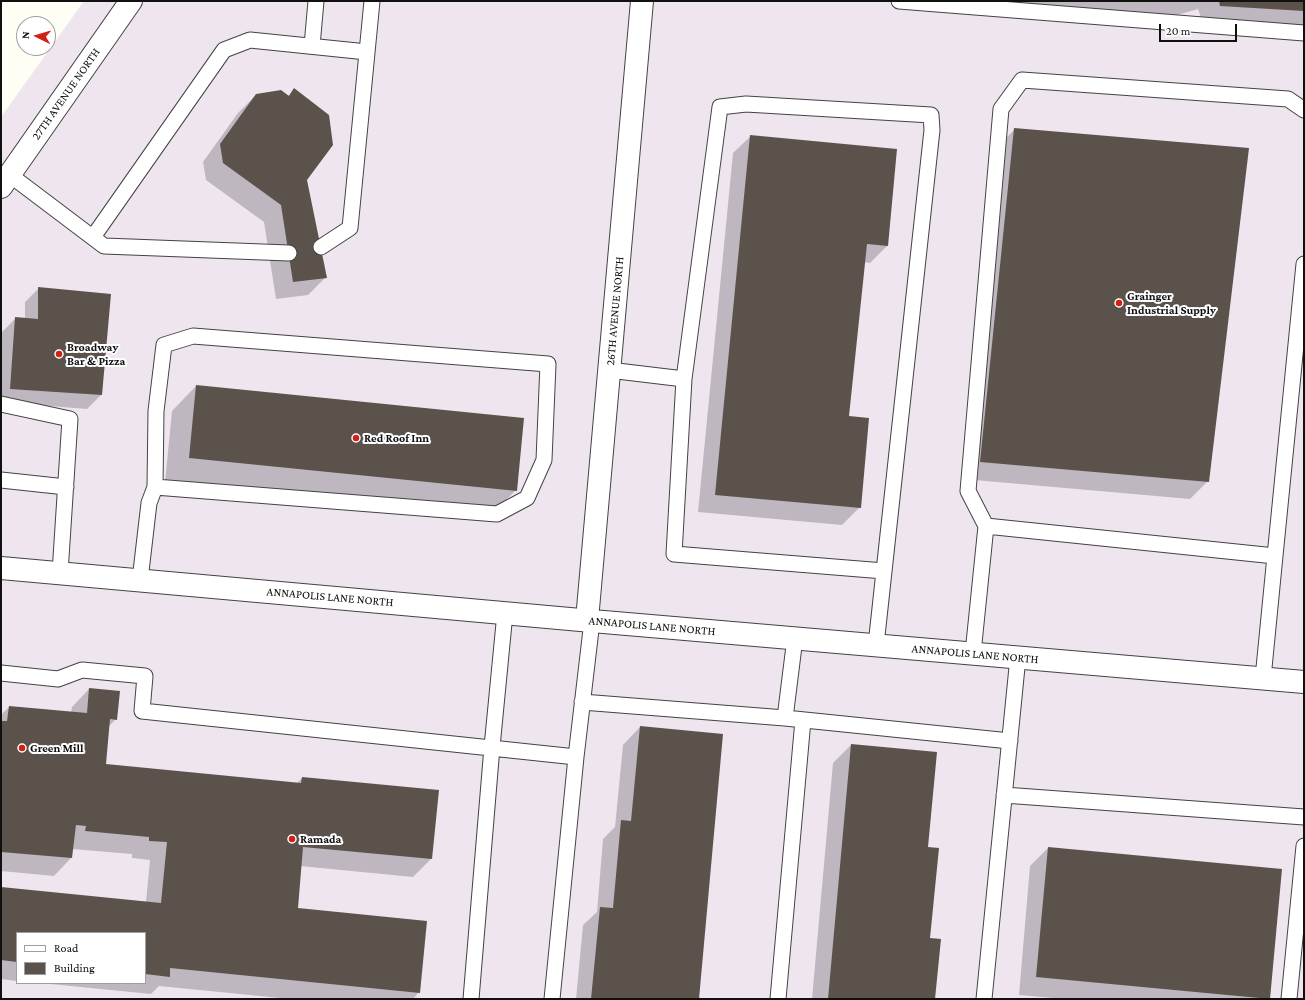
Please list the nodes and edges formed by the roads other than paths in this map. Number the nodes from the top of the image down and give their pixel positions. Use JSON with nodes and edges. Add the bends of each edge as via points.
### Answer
{"nodes":[{"id":1,"x":131,"y":1,"type":"edge"},
{"id":2,"x":316,"y":1,"type":"edge"},
{"id":3,"x":372,"y":1,"type":"edge"},
{"id":4,"x":642,"y":1,"type":"edge"},
{"id":5,"x":899,"y":1,"type":"edge"},
{"id":6,"x":1304,"y":33,"type":"edge"},
{"id":7,"x":312,"y":46,"type":"junction"},
{"id":8,"x":367,"y":52,"type":"junction"},
{"id":9,"x":1304,"y":110,"type":"edge"},
{"id":10,"x":5,"y":181,"type":"edge"},
{"id":11,"x":93,"y":237,"type":"junction"},
{"id":12,"x":321,"y":247,"type":"dead end"},
{"id":13,"x":289,"y":253,"type":"dead end"},
{"id":14,"x":1304,"y":264,"type":"edge"},
{"id":15,"x":609,"y":370,"type":"junction"},
{"id":16,"x":684,"y":379,"type":"junction"},
{"id":17,"x":1,"y":404,"type":"edge"},
{"id":18,"x":1,"y":480,"type":"edge"},
{"id":19,"x":66,"y":487,"type":"junction"},
{"id":20,"x":155,"y":488,"type":"junction"},
{"id":21,"x":986,"y":526,"type":"junction"},
{"id":22,"x":1275,"y":556,"type":"junction"},
{"id":23,"x":1,"y":568,"type":"edge"},
{"id":24,"x":884,"y":571,"type":"junction"},
{"id":25,"x":60,"y":573,"type":"junction"},
{"id":26,"x":140,"y":580,"type":"junction"},
{"id":27,"x":505,"y":613,"type":"junction"},
{"id":28,"x":590,"y":621,"type":"junction"},
{"id":29,"x":795,"y":638,"type":"junction"},
{"id":30,"x":876,"y":645,"type":"junction"},
{"id":31,"x":973,"y":653,"type":"junction"},
{"id":32,"x":1018,"y":657,"type":"junction"},
{"id":33,"x":1,"y":673,"type":"edge"},
{"id":34,"x":1262,"y":678,"type":"junction"},
{"id":35,"x":1304,"y":682,"type":"edge"},
{"id":36,"x":582,"y":702,"type":"junction"},
{"id":37,"x":786,"y":718,"type":"junction"},
{"id":38,"x":803,"y":720,"type":"junction"},
{"id":39,"x":1010,"y":741,"type":"junction"},
{"id":40,"x":492,"y":747,"type":"junction"},
{"id":41,"x":576,"y":757,"type":"junction"},
{"id":42,"x":1004,"y":795,"type":"junction"},
{"id":43,"x":1304,"y":817,"type":"edge"},
{"id":44,"x":1304,"y":846,"type":"edge"},
{"id":45,"x":471,"y":999,"type":"edge"},
{"id":46,"x":552,"y":999,"type":"edge"},
{"id":47,"x":778,"y":999,"type":"edge"},
{"id":48,"x":984,"y":999,"type":"edge"},
{"id":49,"x":1289,"y":999,"type":"edge"}],
"edges":[{"from":1,"to":10,"type":"street","name":"27TH AVENUE NORTH"},
{"from":2,"to":7,"type":"lane"},
{"from":3,"to":8,"type":"lane"},
{"from":4,"to":15,"type":"street","name":"26TH AVENUE NORTH"},
{"from":5,"to":6,"type":"lane"},
{"from":7,"to":8,"type":"lane"},
{"from":7,"to":11,"type":"lane","via":[[250,40],[224,50]]},
{"from":8,"to":12,"type":"lane","via":[[350,228]]},
{"from":9,"to":21,"type":"lane","via":[[1288,99],[1022,80],[1001,110],[968,484],[968,492]]},
{"from":10,"to":11,"type":"lane"},
{"from":11,"to":13,"type":"lane","via":[[104,246]]},
{"from":14,"to":22,"type":"lane"},
{"from":15,"to":16,"type":"lane"},
{"from":15,"to":28,"type":"street","name":"26TH AVENUE NORTH"},
{"from":16,"to":24,"type":"lane","via":[[674,554]]},
{"from":16,"to":24,"type":"lane","via":[[720,107],[746,104],[931,115],[932,130]]},
{"from":17,"to":19,"type":"lane","via":[[70,419]]},
{"from":18,"to":19,"type":"lane"},
{"from":19,"to":25,"type":"lane"},
{"from":20,"to":20,"type":"lane","via":[[497,514],[526,498],[544,460],[548,364],[193,336],[164,345],[156,411]]},
{"from":20,"to":26,"type":"lane","via":[[149,503]]},
{"from":21,"to":22,"type":"lane"},
{"from":21,"to":31,"type":"lane"},
{"from":22,"to":34,"type":"lane"},
{"from":23,"to":25,"type":"street","name":"ANNAPOLIS LANE NORTH"},
{"from":24,"to":30,"type":"lane"},
{"from":25,"to":26,"type":"street","name":"ANNAPOLIS LANE NORTH"},
{"from":26,"to":27,"type":"street","name":"ANNAPOLIS LANE NORTH"},
{"from":27,"to":28,"type":"street","name":"ANNAPOLIS LANE NORTH"},
{"from":27,"to":40,"type":"lane"},
{"from":28,"to":29,"type":"street","name":"ANNAPOLIS LANE NORTH"},
{"from":28,"to":36,"type":"lane"},
{"from":29,"to":30,"type":"street","name":"ANNAPOLIS LANE NORTH"},
{"from":29,"to":37,"type":"lane"},
{"from":30,"to":31,"type":"street","name":"ANNAPOLIS LANE NORTH"},
{"from":31,"to":32,"type":"street","name":"ANNAPOLIS LANE NORTH"},
{"from":32,"to":34,"type":"street","name":"ANNAPOLIS LANE NORTH"},
{"from":32,"to":39,"type":"lane"},
{"from":33,"to":40,"type":"lane","via":[[58,678],[82,670],[145,676],[142,711]]},
{"from":34,"to":35,"type":"street","name":"ANNAPOLIS LANE NORTH"},
{"from":36,"to":37,"type":"lane"},
{"from":36,"to":41,"type":"lane"},
{"from":37,"to":38,"type":"lane"},
{"from":38,"to":39,"type":"lane"},
{"from":38,"to":47,"type":"lane"},
{"from":39,"to":42,"type":"lane"},
{"from":40,"to":41,"type":"lane"},
{"from":40,"to":45,"type":"lane"},
{"from":41,"to":46,"type":"lane"},
{"from":42,"to":43,"type":"lane"},
{"from":42,"to":48,"type":"lane"},
{"from":44,"to":49,"type":"lane"}]}
